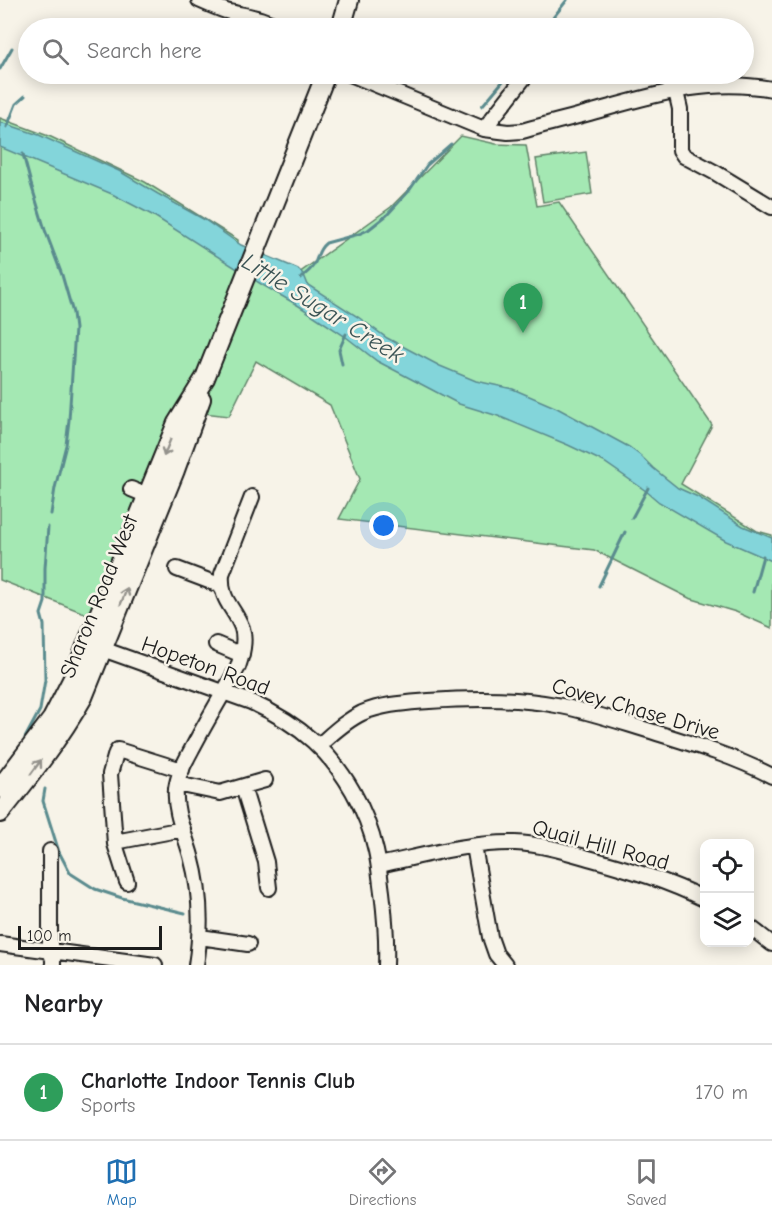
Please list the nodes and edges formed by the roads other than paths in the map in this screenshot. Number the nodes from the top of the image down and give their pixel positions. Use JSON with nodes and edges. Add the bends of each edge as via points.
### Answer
{"nodes":[{"id":1,"x":199,"y":0,"type":"edge"},
{"id":2,"x":349,"y":0,"type":"edge"},
{"id":3,"x":257,"y":18,"type":"edge"},
{"id":4,"x":344,"y":18,"type":"edge"},
{"id":5,"x":322,"y":84,"type":"edge"},
{"id":6,"x":374,"y":84,"type":"edge"},
{"id":7,"x":519,"y":84,"type":"edge"},
{"id":8,"x":674,"y":84,"type":"edge"},
{"id":9,"x":772,"y":89,"type":"edge"},
{"id":10,"x":675,"y":90,"type":"junction"},
{"id":11,"x":484,"y":129,"type":"junction"},
{"id":12,"x":772,"y":207,"type":"edge"},
{"id":13,"x":205,"y":378,"type":"junction"},
{"id":14,"x":252,"y":497,"type":"dead end"},
{"id":15,"x":177,"y":569,"type":"dead end"},
{"id":16,"x":222,"y":586,"type":"junction"},
{"id":17,"x":216,"y":644,"type":"dead end"},
{"id":18,"x":94,"y":647,"type":"junction"},
{"id":19,"x":242,"y":655,"type":"junction"},
{"id":20,"x":224,"y":692,"type":"junction"},
{"id":21,"x":318,"y":746,"type":"junction"},
{"id":22,"x":772,"y":776,"type":"edge"},
{"id":23,"x":179,"y":777,"type":"junction"},
{"id":24,"x":265,"y":780,"type":"dead end"},
{"id":25,"x":243,"y":787,"type":"junction"},
{"id":26,"x":0,"y":788,"type":"edge"},
{"id":27,"x":0,"y":813,"type":"edge"},
{"id":28,"x":183,"y":830,"type":"junction"},
{"id":29,"x":115,"y":842,"type":"junction"},
{"id":30,"x":474,"y":846,"type":"junction"},
{"id":31,"x":50,"y":851,"type":"dead end"},
{"id":32,"x":379,"y":865,"type":"junction"},
{"id":33,"x":127,"y":882,"type":"dead end"},
{"id":34,"x":269,"y":888,"type":"dead end"},
{"id":35,"x":700,"y":897,"type":"edge"},
{"id":36,"x":754,"y":930,"type":"edge"},
{"id":37,"x":200,"y":937,"type":"junction"},
{"id":38,"x":0,"y":944,"type":"edge"},
{"id":39,"x":248,"y":944,"type":"dead end"},
{"id":40,"x":772,"y":944,"type":"edge"},
{"id":41,"x":50,"y":951,"type":"junction"},
{"id":42,"x":53,"y":965,"type":"edge"},
{"id":43,"x":155,"y":965,"type":"edge"},
{"id":44,"x":196,"y":965,"type":"edge"},
{"id":45,"x":386,"y":965,"type":"edge"},
{"id":46,"x":505,"y":965,"type":"edge"}],
"edges":[{"from":1,"to":3,"type":"street"},
{"from":2,"to":4,"type":"main road"},
{"from":5,"to":13,"type":"main road","name":"Sharon Road West"},
{"from":6,"to":11,"type":"street"},
{"from":7,"to":11,"type":"street"},
{"from":8,"to":10,"type":"street"},
{"from":9,"to":10,"type":"street","via":[[726,85]]},
{"from":10,"to":11,"type":"street","via":[[522,131]]},
{"from":10,"to":12,"type":"street","via":[[680,108],[680,150],[684,156]]},
{"from":18,"to":13,"type":"main road","name":"Sharon Road West","one_way":true,"via":[[175,470]]},
{"from":13,"to":18,"type":"main road","name":"Sharon Road West","one_way":true,"via":[[139,493]]},
{"from":14,"to":16,"type":"street","via":[[224,567]]},
{"from":15,"to":16,"type":"street"},
{"from":16,"to":19,"type":"street","via":[[241,627]]},
{"from":17,"to":19,"type":"street"},
{"from":18,"to":20,"type":"street","name":"Hopeton Road"},
{"from":18,"to":26,"type":"main road","name":"Sharon Road West","via":[[52,719]]},
{"from":27,"to":18,"type":"main road","name":"Sharon Road West","one_way":true,"via":[[32,774],[83,697]]},
{"from":19,"to":20,"type":"street"},
{"from":20,"to":21,"type":"street","name":"Hopeton Road","via":[[273,713]]},
{"from":20,"to":23,"type":"street"},
{"from":21,"to":22,"type":"street","name":"Covey Chase Drive","via":[[347,722],[376,708],[497,699],[554,704],[596,714],[697,745]]},
{"from":21,"to":32,"type":"street","name":"Hopeton Road","via":[[361,806]]},
{"from":23,"to":25,"type":"street","via":[[220,793]]},
{"from":23,"to":28,"type":"street","via":[[177,806]]},
{"from":23,"to":29,"type":"street","via":[[118,750],[110,774]]},
{"from":24,"to":25,"type":"street"},
{"from":25,"to":34,"type":"street","via":[[266,862]]},
{"from":28,"to":29,"type":"street"},
{"from":28,"to":37,"type":"street","via":[[198,888]]},
{"from":29,"to":33,"type":"street"},
{"from":30,"to":32,"type":"street","name":"Quail Hill Road"},
{"from":30,"to":35,"type":"street","name":"Quail Hill Road","via":[[514,843],[562,850],[655,878]]},
{"from":30,"to":46,"type":"street","via":[[490,937]]},
{"from":31,"to":41,"type":"street"},
{"from":32,"to":45,"type":"street","name":"Hopeton Road"},
{"from":36,"to":40,"type":"street"},
{"from":37,"to":39,"type":"street"},
{"from":37,"to":44,"type":"street"},
{"from":38,"to":41,"type":"street"},
{"from":41,"to":42,"type":"street"},
{"from":41,"to":43,"type":"street"}]}
